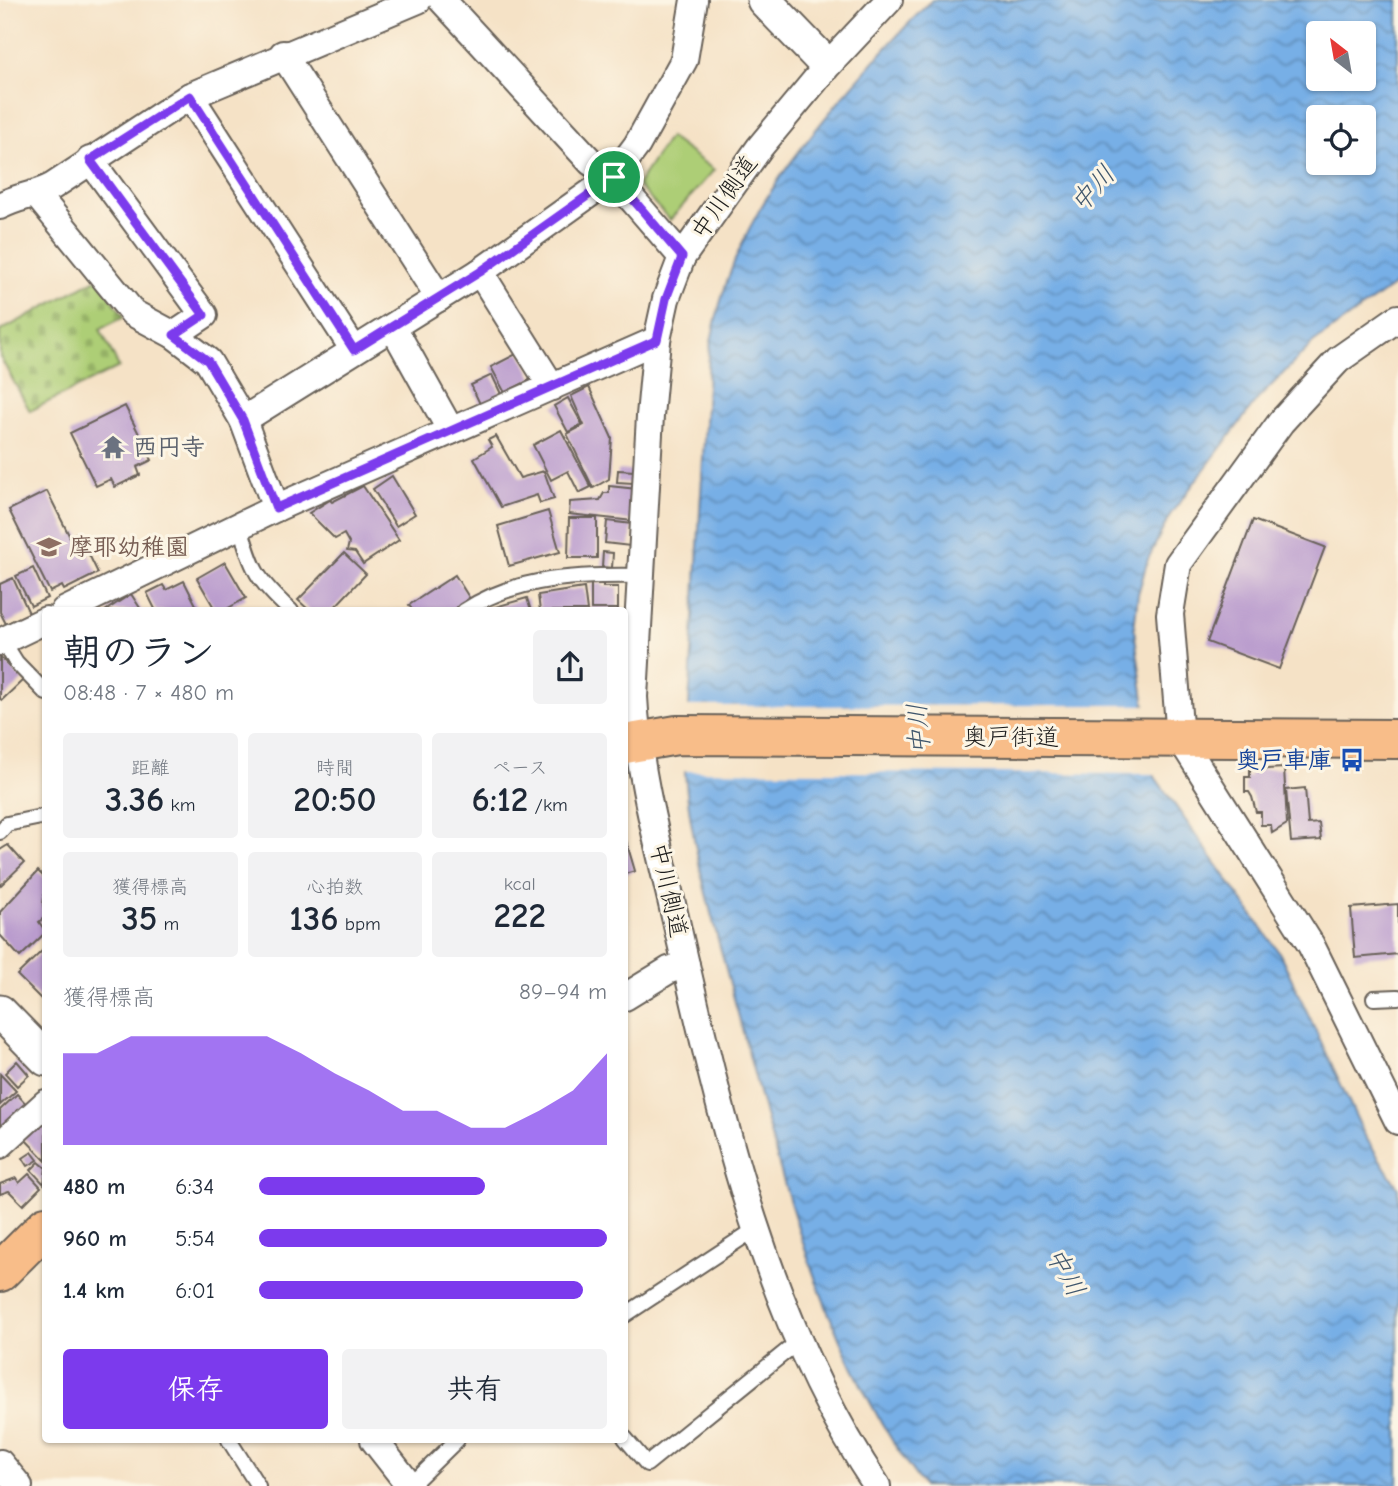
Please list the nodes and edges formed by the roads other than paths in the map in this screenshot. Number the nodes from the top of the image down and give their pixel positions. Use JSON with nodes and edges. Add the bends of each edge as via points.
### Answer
{"nodes":[{"id":1,"x":418,"y":0,"type":"edge"},
{"id":2,"x":442,"y":0,"type":"edge"},
{"id":3,"x":694,"y":0,"type":"edge"},
{"id":4,"x":764,"y":0,"type":"edge"},
{"id":5,"x":889,"y":0,"type":"edge"},
{"id":6,"x":283,"y":54,"type":"junction"},
{"id":7,"x":824,"y":61,"type":"junction"},
{"id":8,"x":190,"y":96,"type":"junction"},
{"id":9,"x":90,"y":160,"type":"junction"},
{"id":10,"x":614,"y":177,"type":"junction"},
{"id":11,"x":37,"y":195,"type":"junction"},
{"id":12,"x":0,"y":206,"type":"edge"},
{"id":13,"x":682,"y":257,"type":"junction"},
{"id":14,"x":480,"y":272,"type":"junction"},
{"id":15,"x":439,"y":298,"type":"junction"},
{"id":16,"x":1395,"y":325,"type":"edge"},
{"id":17,"x":393,"y":327,"type":"junction"},
{"id":18,"x":174,"y":335,"type":"junction"},
{"id":19,"x":657,"y":340,"type":"junction"},
{"id":20,"x":354,"y":350,"type":"junction"},
{"id":21,"x":552,"y":387,"type":"junction"},
{"id":22,"x":243,"y":420,"type":"junction"},
{"id":23,"x":451,"y":431,"type":"junction"},
{"id":24,"x":276,"y":508,"type":"junction"},
{"id":25,"x":240,"y":526,"type":"junction"},
{"id":26,"x":641,"y":576,"type":"junction"},
{"id":27,"x":72,"y":607,"type":"edge"},
{"id":28,"x":287,"y":607,"type":"edge"},
{"id":29,"x":470,"y":607,"type":"edge"},
{"id":30,"x":42,"y":622,"type":"edge"},
{"id":31,"x":1,"y":640,"type":"edge"},
{"id":32,"x":42,"y":689,"type":"edge"},
{"id":33,"x":1173,"y":738,"type":"junction"},
{"id":34,"x":1398,"y":739,"type":"edge"},
{"id":35,"x":631,"y":743,"type":"edge"},
{"id":36,"x":42,"y":817,"type":"edge"},
{"id":37,"x":0,"y":832,"type":"edge"},
{"id":38,"x":686,"y":965,"type":"junction"},
{"id":39,"x":628,"y":995,"type":"edge"},
{"id":40,"x":1398,"y":996,"type":"edge"},
{"id":41,"x":1374,"y":998,"type":"dead end"},
{"id":42,"x":0,"y":1012,"type":"edge"},
{"id":43,"x":42,"y":1055,"type":"edge"},
{"id":44,"x":42,"y":1107,"type":"edge"},
{"id":45,"x":1398,"y":1121,"type":"edge"},
{"id":46,"x":0,"y":1145,"type":"edge"},
{"id":47,"x":757,"y":1228,"type":"junction"},
{"id":48,"x":42,"y":1230,"type":"edge"},
{"id":49,"x":0,"y":1272,"type":"edge"},
{"id":50,"x":628,"y":1313,"type":"edge"},
{"id":51,"x":799,"y":1341,"type":"junction"},
{"id":52,"x":628,"y":1442,"type":"edge"},
{"id":53,"x":231,"y":1443,"type":"edge"},
{"id":54,"x":376,"y":1443,"type":"edge"},
{"id":55,"x":454,"y":1443,"type":"edge"},
{"id":56,"x":0,"y":1463,"type":"edge"},
{"id":57,"x":411,"y":1485,"type":"edge"},
{"id":58,"x":19,"y":1486,"type":"edge"},
{"id":59,"x":258,"y":1486,"type":"edge"},
{"id":60,"x":877,"y":1486,"type":"edge"}],
"edges":[{"from":1,"to":6,"type":"street"},
{"from":2,"to":10,"type":"street","via":[[591,162]]},
{"from":3,"to":10,"type":"street","via":[[684,60]]},
{"from":4,"to":7,"type":"street"},
{"from":5,"to":7,"type":"street","name":"中川側道"},
{"from":6,"to":8,"type":"street"},
{"from":6,"to":15,"type":"street"},
{"from":7,"to":13,"type":"street","name":"中川側道"},
{"from":8,"to":9,"type":"street"},
{"from":8,"to":20,"type":"street"},
{"from":9,"to":11,"type":"street"},
{"from":9,"to":18,"type":"street","via":[[204,315]]},
{"from":10,"to":13,"type":"street"},
{"from":10,"to":14,"type":"street"},
{"from":11,"to":12,"type":"street","via":[[22,195]]},
{"from":11,"to":18,"type":"street","via":[[132,313]]},
{"from":13,"to":19,"type":"street","name":"中川側道"},
{"from":14,"to":15,"type":"street"},
{"from":14,"to":21,"type":"street"},
{"from":15,"to":17,"type":"street"},
{"from":16,"to":33,"type":"street","via":[[1338,360],[1281,422],[1178,564],[1170,614]]},
{"from":17,"to":20,"type":"street"},
{"from":17,"to":23,"type":"street"},
{"from":18,"to":22,"type":"street","via":[[208,361]]},
{"from":19,"to":21,"type":"street"},
{"from":19,"to":26,"type":"street","name":"中川側道"},
{"from":20,"to":22,"type":"street"},
{"from":21,"to":23,"type":"street"},
{"from":22,"to":24,"type":"street"},
{"from":23,"to":24,"type":"street"},
{"from":24,"to":25,"type":"street"},
{"from":25,"to":27,"type":"street"},
{"from":25,"to":28,"type":"lane","via":[[260,582]]},
{"from":26,"to":29,"type":"lane","via":[[555,578]]},
{"from":26,"to":35,"type":"street","name":"中川側道"},
{"from":30,"to":31,"type":"street"},
{"from":31,"to":32,"type":"lane"},
{"from":33,"to":34,"type":"main road","name":"奥戸街道"},
{"from":33,"to":35,"type":"main road","name":"奥戸街道","via":[[677,735]]},
{"from":33,"to":45,"type":"street","via":[[1311,945]]},
{"from":35,"to":38,"type":"street","name":"中川側道"},
{"from":36,"to":37,"type":"lane","via":[[7,824]]},
{"from":38,"to":39,"type":"street"},
{"from":38,"to":47,"type":"street","name":"中川側道","via":[[722,1113]]},
{"from":40,"to":41,"type":"lane"},
{"from":42,"to":43,"type":"street"},
{"from":44,"to":46,"type":"street"},
{"from":47,"to":50,"type":"lane"},
{"from":47,"to":51,"type":"street","name":"中川側道"},
{"from":48,"to":49,"type":"main road"},
{"from":51,"to":52,"type":"lane","via":[[647,1464]]},
{"from":51,"to":60,"type":"street","name":"中川側道","via":[[838,1424]]},
{"from":53,"to":59,"type":"lane"},
{"from":54,"to":57,"type":"street"},
{"from":55,"to":57,"type":"lane"},
{"from":56,"to":58,"type":"street"}]}
